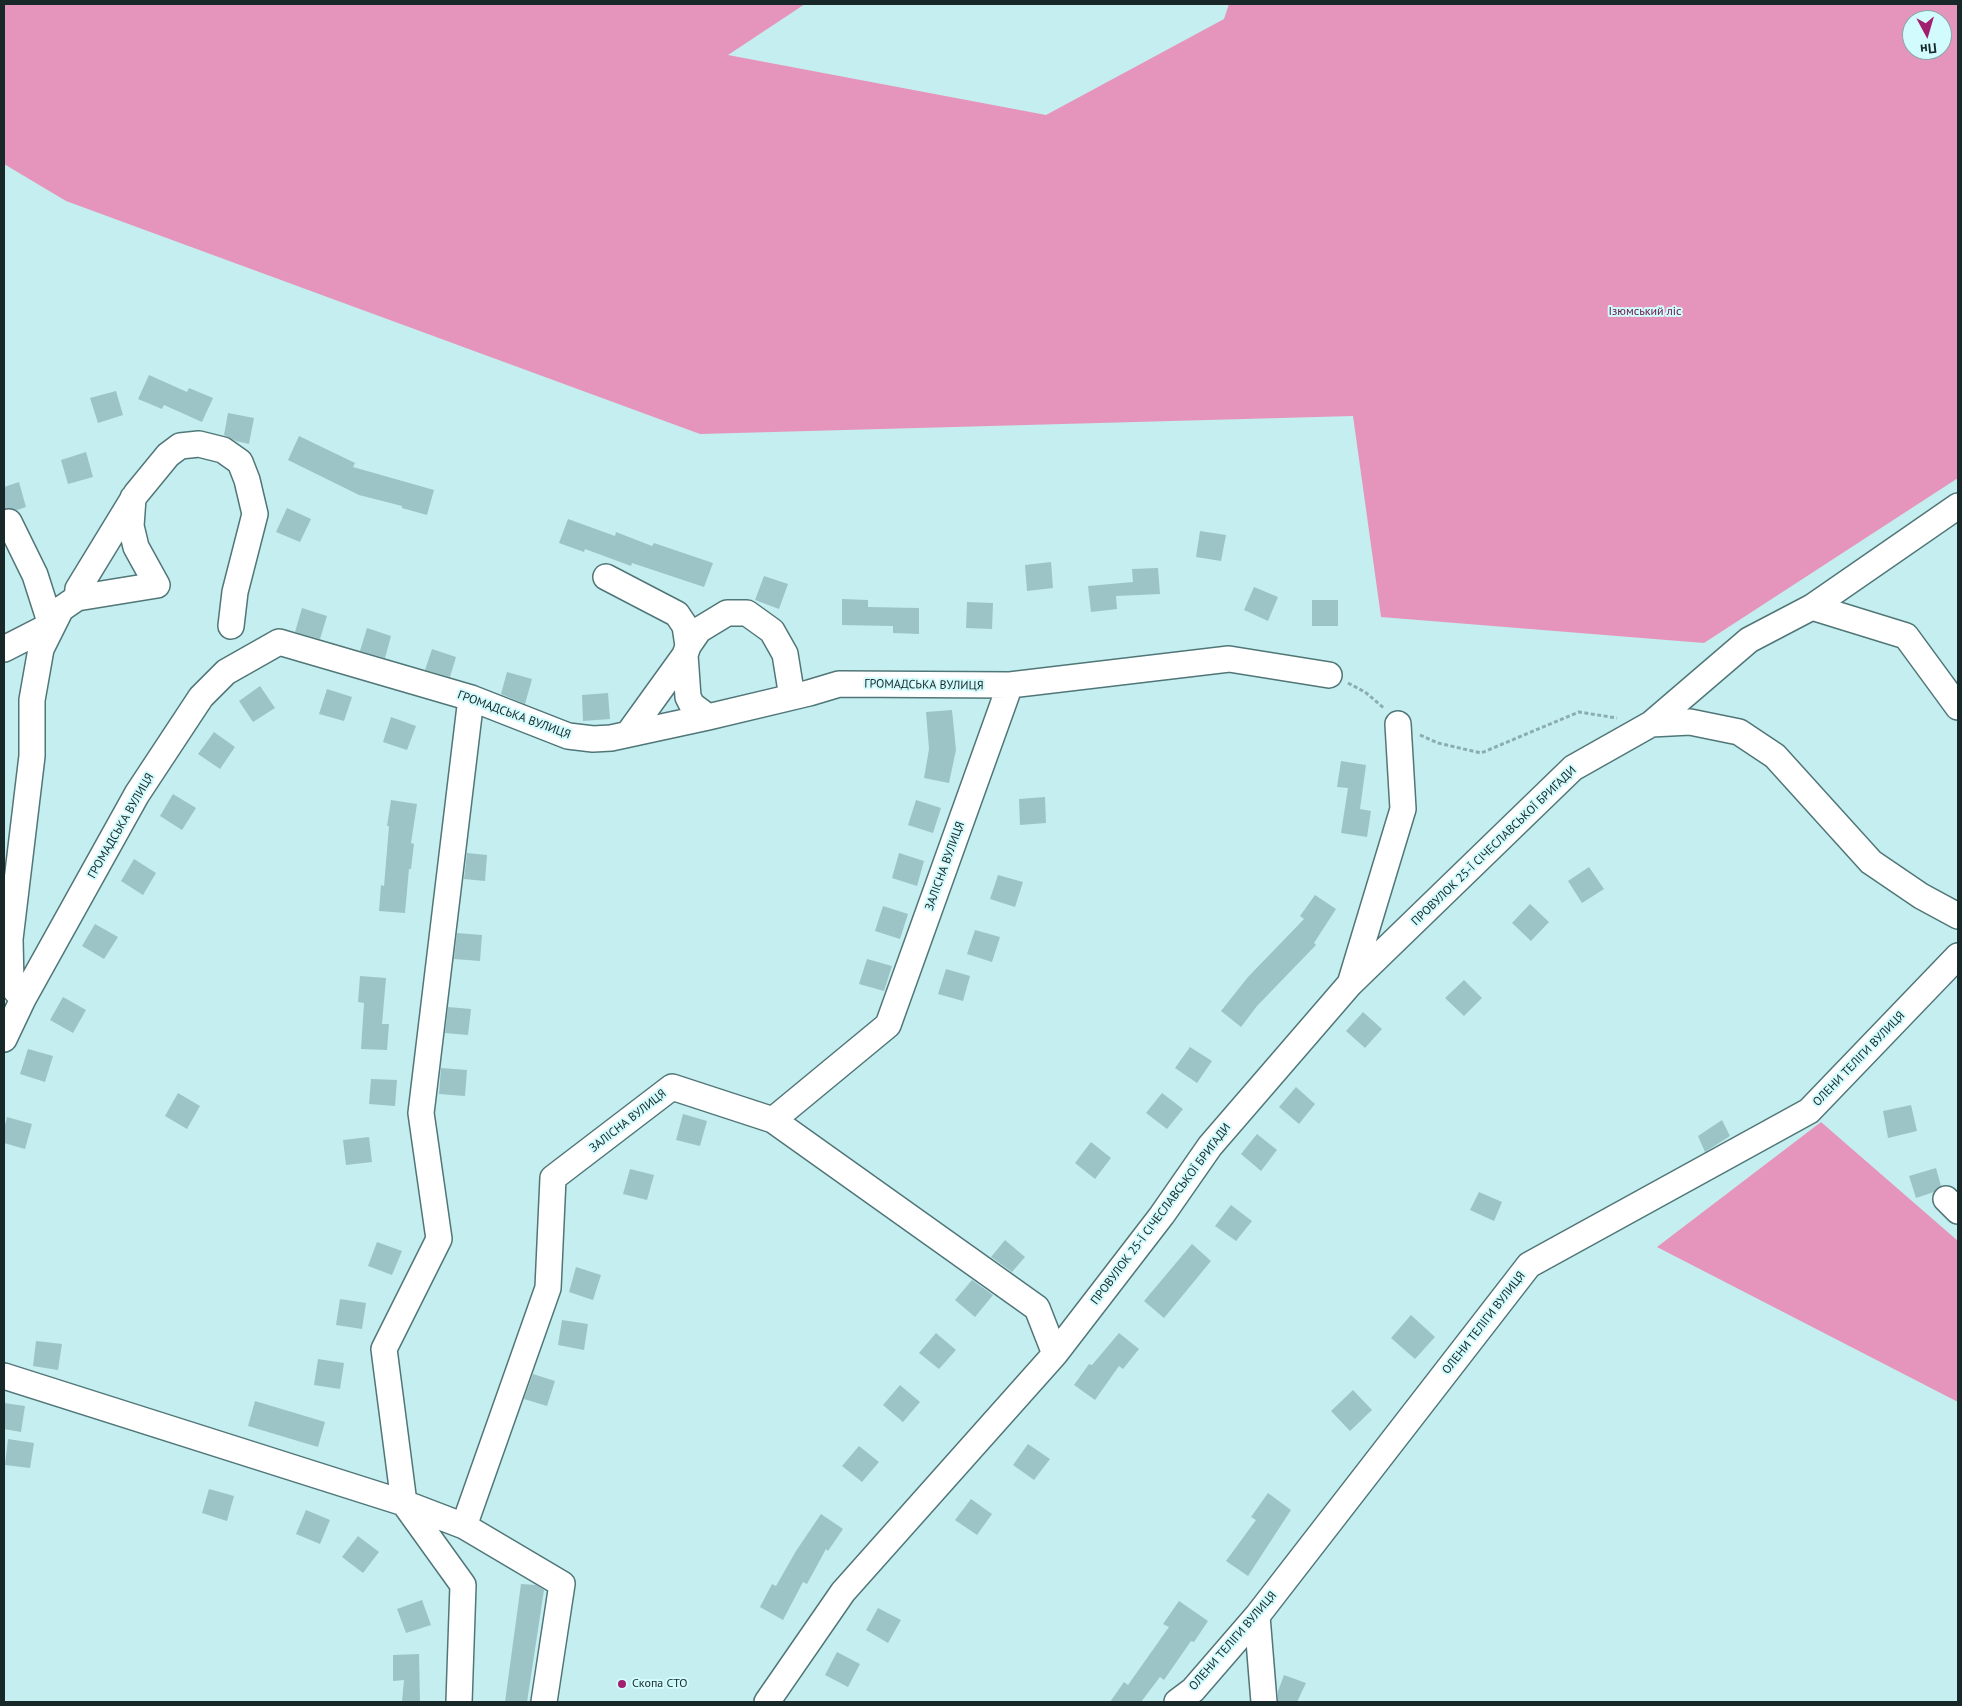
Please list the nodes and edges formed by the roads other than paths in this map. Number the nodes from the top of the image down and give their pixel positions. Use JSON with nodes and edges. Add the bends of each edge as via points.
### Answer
{"nodes":[{"id":1,"x":133,"y":498,"type":"junction"},
{"id":2,"x":1958,"y":506,"type":"edge"},
{"id":3,"x":9,"y":522,"type":"dead end"},
{"id":4,"x":606,"y":577,"type":"dead end"},
{"id":5,"x":77,"y":598,"type":"junction"},
{"id":6,"x":1812,"y":607,"type":"junction"},
{"id":7,"x":51,"y":625,"type":"junction"},
{"id":8,"x":231,"y":626,"type":"dead end"},
{"id":9,"x":4,"y":648,"type":"edge"},
{"id":10,"x":687,"y":650,"type":"junction"},
{"id":11,"x":787,"y":671,"type":"junction"},
{"id":12,"x":1329,"y":674,"type":"road end"},
{"id":13,"x":1010,"y":686,"type":"junction"},
{"id":14,"x":800,"y":695,"type":"junction"},
{"id":15,"x":470,"y":698,"type":"junction"},
{"id":16,"x":766,"y":703,"type":"junction"},
{"id":17,"x":1958,"y":707,"type":"edge"},
{"id":18,"x":708,"y":717,"type":"junction"},
{"id":19,"x":1398,"y":724,"type":"road end"},
{"id":20,"x":1651,"y":724,"type":"junction"},
{"id":21,"x":628,"y":734,"type":"junction"},
{"id":22,"x":1958,"y":916,"type":"edge"},
{"id":23,"x":7,"y":928,"type":"edge"},
{"id":24,"x":1958,"y":956,"type":"edge"},
{"id":25,"x":1349,"y":985,"type":"junction"},
{"id":26,"x":23,"y":999,"type":"junction"},
{"id":27,"x":4,"y":1039,"type":"edge"},
{"id":28,"x":772,"y":1120,"type":"junction"},
{"id":29,"x":1054,"y":1354,"type":"junction"},
{"id":30,"x":4,"y":1376,"type":"edge"},
{"id":31,"x":404,"y":1503,"type":"junction"},
{"id":32,"x":464,"y":1526,"type":"junction"},
{"id":33,"x":1257,"y":1616,"type":"junction"},
{"id":34,"x":460,"y":1702,"type":"edge"},
{"id":35,"x":544,"y":1702,"type":"edge"},
{"id":36,"x":767,"y":1702,"type":"edge"},
{"id":37,"x":1177,"y":1702,"type":"edge"},
{"id":38,"x":1264,"y":1702,"type":"edge"}],
"edges":[{"from":1,"to":5,"type":"street","via":[[78,588]]},
{"from":1,"to":5,"type":"street","via":[[131,526],[136,547],[157,585]]},
{"from":1,"to":8,"type":"street","via":[[168,455],[180,446],[199,444],[223,450],[240,462],[255,514],[235,592]]},
{"from":2,"to":6,"type":"street","name":"ПРОВУЛОК 25-Ї СІЧЕСЛАВСЬКОЇ БРИГАДИ"},
{"from":3,"to":7,"type":"street","via":[[35,575]]},
{"from":4,"to":10,"type":"street","via":[[677,614],[685,626]]},
{"from":5,"to":7,"type":"street","via":[[61,609]]},
{"from":6,"to":17,"type":"street","via":[[1906,636]]},
{"from":6,"to":20,"type":"street","name":"ПРОВУЛОК 25-Ї СІЧЕСЛАВСЬКОЇ БРИГАДИ","via":[[1750,640]]},
{"from":7,"to":9,"type":"street"},
{"from":7,"to":23,"type":"street","via":[[36,668],[32,700],[32,756]]},
{"from":10,"to":11,"type":"street","via":[[699,630],[727,613],[748,612],[780,641]]},
{"from":10,"to":18,"type":"street","via":[[688,698]]},
{"from":10,"to":21,"type":"street"},
{"from":11,"to":14,"type":"street"},
{"from":11,"to":16,"type":"street","via":[[782,684]]},
{"from":12,"to":13,"type":"street","name":"ГРОМАДСЬКА ВУЛИЦЯ","via":[[1229,659]]},
{"from":13,"to":14,"type":"street","name":"ГРОМАДСЬКА ВУЛИЦЯ","via":[[839,684]]},
{"from":13,"to":28,"type":"street","name":"ЗАЛІСНА ВУЛИЦЯ","via":[[888,1025]]},
{"from":14,"to":16,"type":"street","name":"ГРОМАДСЬКА ВУЛИЦЯ"},
{"from":15,"to":21,"type":"street","name":"ГРОМАДСЬКА ВУЛИЦЯ","via":[[568,736],[593,739]]},
{"from":15,"to":26,"type":"street","name":"ГРОМАДСЬКА ВУЛИЦЯ","via":[[279,642],[226,672],[201,697],[137,794]]},
{"from":15,"to":31,"type":"street","via":[[421,1113],[439,1239],[384,1349]]},
{"from":16,"to":18,"type":"street","name":"ГРОМАДСЬКА ВУЛИЦЯ"},
{"from":18,"to":21,"type":"street","name":"ГРОМАДСЬКА ВУЛИЦЯ"},
{"from":19,"to":25,"type":"street","name":"ПРОВУЛОК 25-Ї СІЧЕСЛАВСЬКОЇ БРИГАДИ","via":[[1403,810]]},
{"from":20,"to":22,"type":"street","via":[[1690,722],[1739,732],[1775,756],[1871,862],[1921,896]]},
{"from":20,"to":25,"type":"street","name":"ПРОВУЛОК 25-Ї СІЧЕСЛАВСЬКОЇ БРИГАДИ","via":[[1573,768]]},
{"from":23,"to":26,"type":"street","via":[[11,985]]},
{"from":24,"to":33,"type":"street","name":"ОЛЕНИ ТЕЛІГИ ВУЛИЦЯ","via":[[1809,1111],[1529,1265]]},
{"from":25,"to":29,"type":"street","name":"ПРОВУЛОК 25-Ї СІЧЕСЛАВСЬКОЇ БРИГАДИ","via":[[1210,1146],[1162,1215]]},
{"from":26,"to":27,"type":"street","name":"ГРОМАДСЬКА ВУЛИЦЯ"},
{"from":28,"to":29,"type":"street","via":[[1037,1308]]},
{"from":28,"to":32,"type":"street","name":"ЗАЛІСНА ВУЛИЦЯ","via":[[672,1086],[553,1178],[548,1288]]},
{"from":29,"to":36,"type":"street","name":"ПРОВУЛОК 25-Ї СІЧЕСЛАВСЬКОЇ БРИГАДИ","via":[[843,1592]]},
{"from":30,"to":31,"type":"street"},
{"from":31,"to":32,"type":"street"},
{"from":31,"to":34,"type":"street","via":[[463,1585]]},
{"from":32,"to":35,"type":"street","via":[[562,1584]]},
{"from":33,"to":37,"type":"street","name":"ОЛЕНИ ТЕЛІГИ ВУЛИЦЯ","via":[[1192,1690]]},
{"from":33,"to":38,"type":"street"}]}
